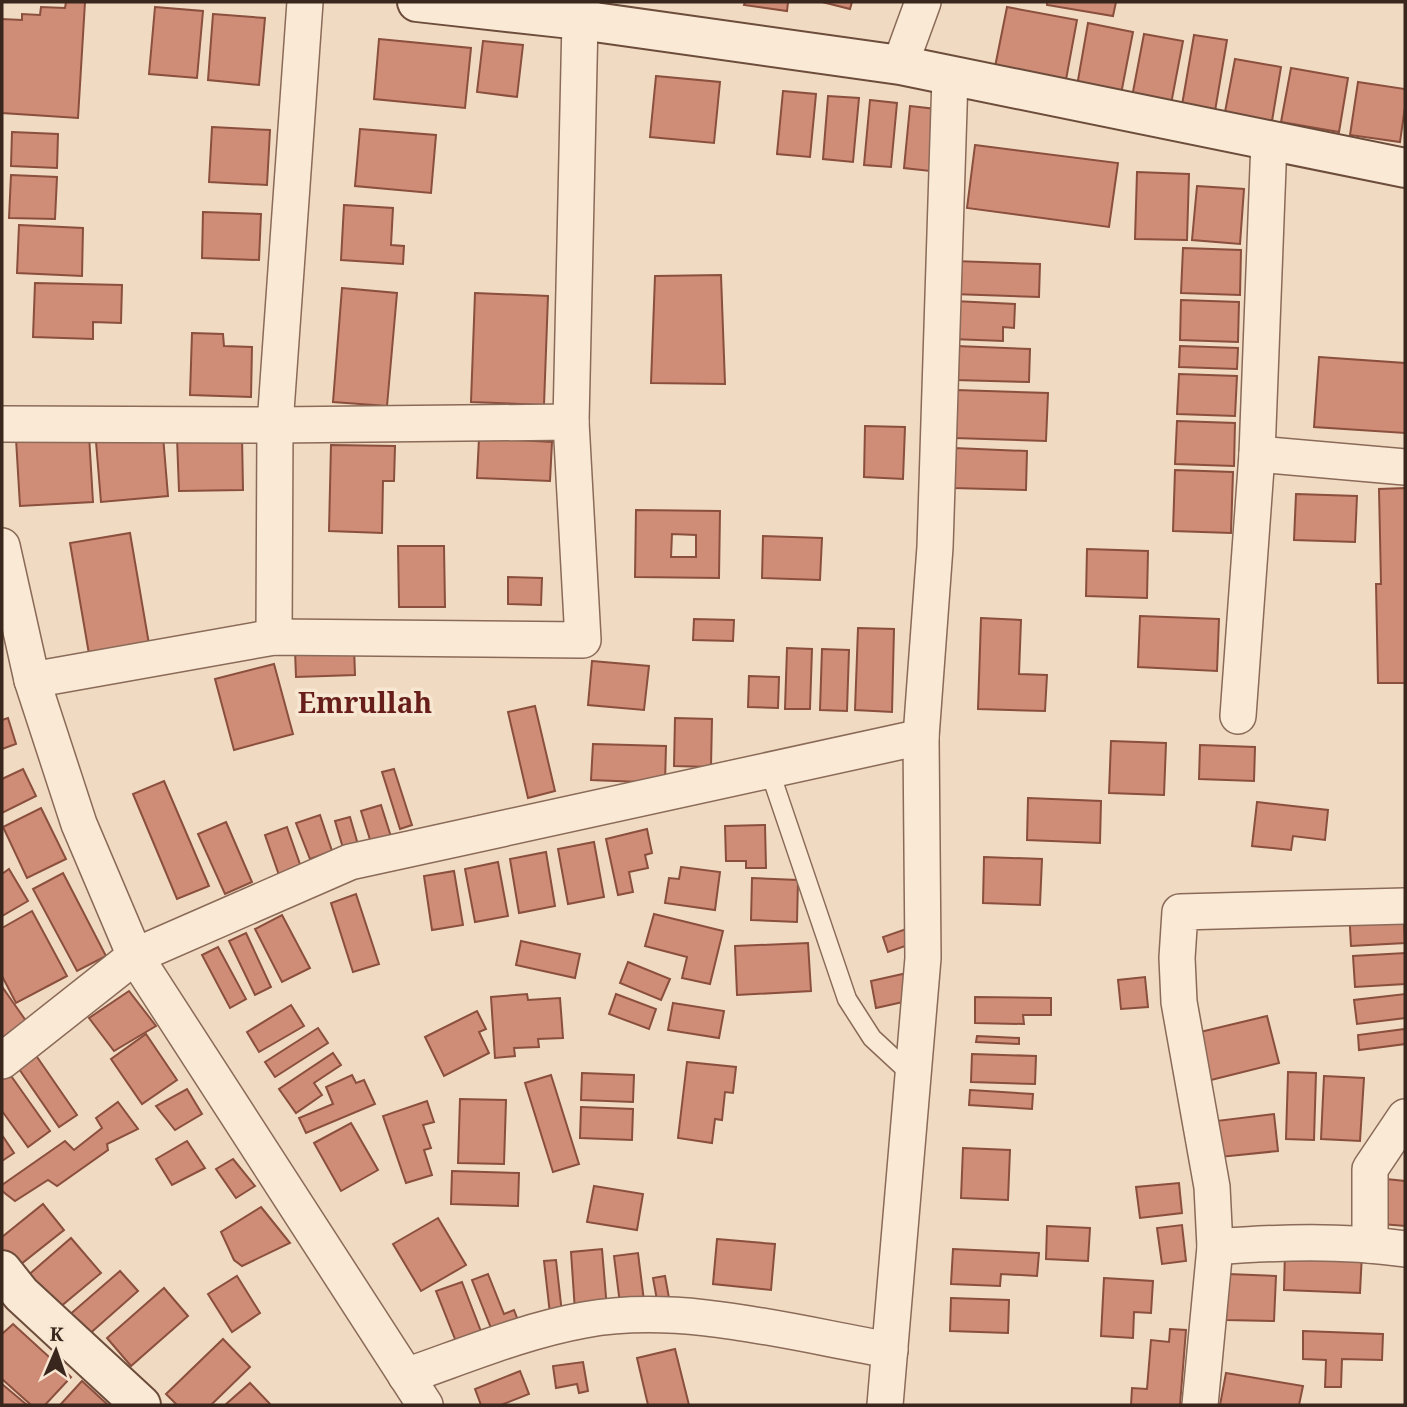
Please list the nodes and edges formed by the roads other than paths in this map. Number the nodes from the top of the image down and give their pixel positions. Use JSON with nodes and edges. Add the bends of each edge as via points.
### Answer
{"nodes":[{"id":1,"x":305,"y":2,"type":"edge"},
{"id":2,"x":417,"y":2,"type":"edge"},
{"id":3,"x":923,"y":2,"type":"edge"},
{"id":4,"x":581,"y":11,"type":"edge"},
{"id":5,"x":900,"y":65,"type":"junction"},
{"id":6,"x":950,"y":77,"type":"junction"},
{"id":7,"x":1269,"y":141,"type":"junction"},
{"id":8,"x":1405,"y":168,"type":"edge"},
{"id":9,"x":571,"y":422,"type":"junction"},
{"id":10,"x":2,"y":424,"type":"edge"},
{"id":11,"x":275,"y":425,"type":"junction"},
{"id":12,"x":1257,"y":454,"type":"junction"},
{"id":13,"x":1405,"y":467,"type":"edge"},
{"id":14,"x":2,"y":546,"type":"edge"},
{"id":15,"x":274,"y":637,"type":"junction"},
{"id":16,"x":32,"y":680,"type":"junction"},
{"id":17,"x":1238,"y":716,"type":"dead end"},
{"id":18,"x":921,"y":737,"type":"junction"},
{"id":19,"x":769,"y":769,"type":"junction"},
{"id":20,"x":1405,"y":906,"type":"edge"},
{"id":21,"x":135,"y":956,"type":"junction"},
{"id":22,"x":2,"y":1061,"type":"edge"},
{"id":23,"x":913,"y":1076,"type":"junction"},
{"id":24,"x":1405,"y":1117,"type":"edge"},
{"id":25,"x":1370,"y":1245,"type":"junction"},
{"id":26,"x":1215,"y":1247,"type":"junction"},
{"id":27,"x":1405,"y":1249,"type":"edge"},
{"id":28,"x":2,"y":1270,"type":"edge"},
{"id":29,"x":890,"y":1350,"type":"junction"},
{"id":30,"x":406,"y":1376,"type":"junction"},
{"id":31,"x":141,"y":1405,"type":"edge"},
{"id":32,"x":425,"y":1405,"type":"edge"},
{"id":33,"x":885,"y":1405,"type":"edge"},
{"id":34,"x":1200,"y":1405,"type":"edge"}],
"edges":[{"from":1,"to":11,"type":"street"},
{"from":2,"to":4,"type":"street"},
{"from":3,"to":5,"type":"street"},
{"from":4,"to":5,"type":"street"},
{"from":4,"to":9,"type":"street"},
{"from":5,"to":6,"type":"street"},
{"from":6,"to":7,"type":"street"},
{"from":6,"to":18,"type":"street","via":[[935,547]]},
{"from":7,"to":8,"type":"street"},
{"from":7,"to":12,"type":"street"},
{"from":9,"to":11,"type":"street"},
{"from":9,"to":15,"type":"street","via":[[583,640]]},
{"from":10,"to":11,"type":"street"},
{"from":11,"to":15,"type":"street"},
{"from":12,"to":13,"type":"street"},
{"from":12,"to":17,"type":"street"},
{"from":14,"to":16,"type":"street"},
{"from":15,"to":16,"type":"street"},
{"from":16,"to":21,"type":"street","via":[[79,824]]},
{"from":18,"to":19,"type":"street"},
{"from":18,"to":23,"type":"street","via":[[923,958]]},
{"from":19,"to":21,"type":"street","via":[[350,862]]},
{"from":19,"to":23,"type":"lane","via":[[847,999],[872,1038]]},
{"from":20,"to":26,"type":"street","via":[[1180,912],[1179,1002],[1212,1187]]},
{"from":21,"to":22,"type":"street"},
{"from":21,"to":30,"type":"street"},
{"from":23,"to":29,"type":"street"},
{"from":24,"to":25,"type":"street","via":[[1370,1169]]},
{"from":25,"to":26,"type":"street"},
{"from":25,"to":27,"type":"street"},
{"from":26,"to":34,"type":"street"},
{"from":28,"to":31,"type":"street","via":[[21,1294]]},
{"from":29,"to":30,"type":"street","via":[[698,1316],[622,1316],[551,1327]]},
{"from":29,"to":33,"type":"street"},
{"from":30,"to":32,"type":"street"}]}
